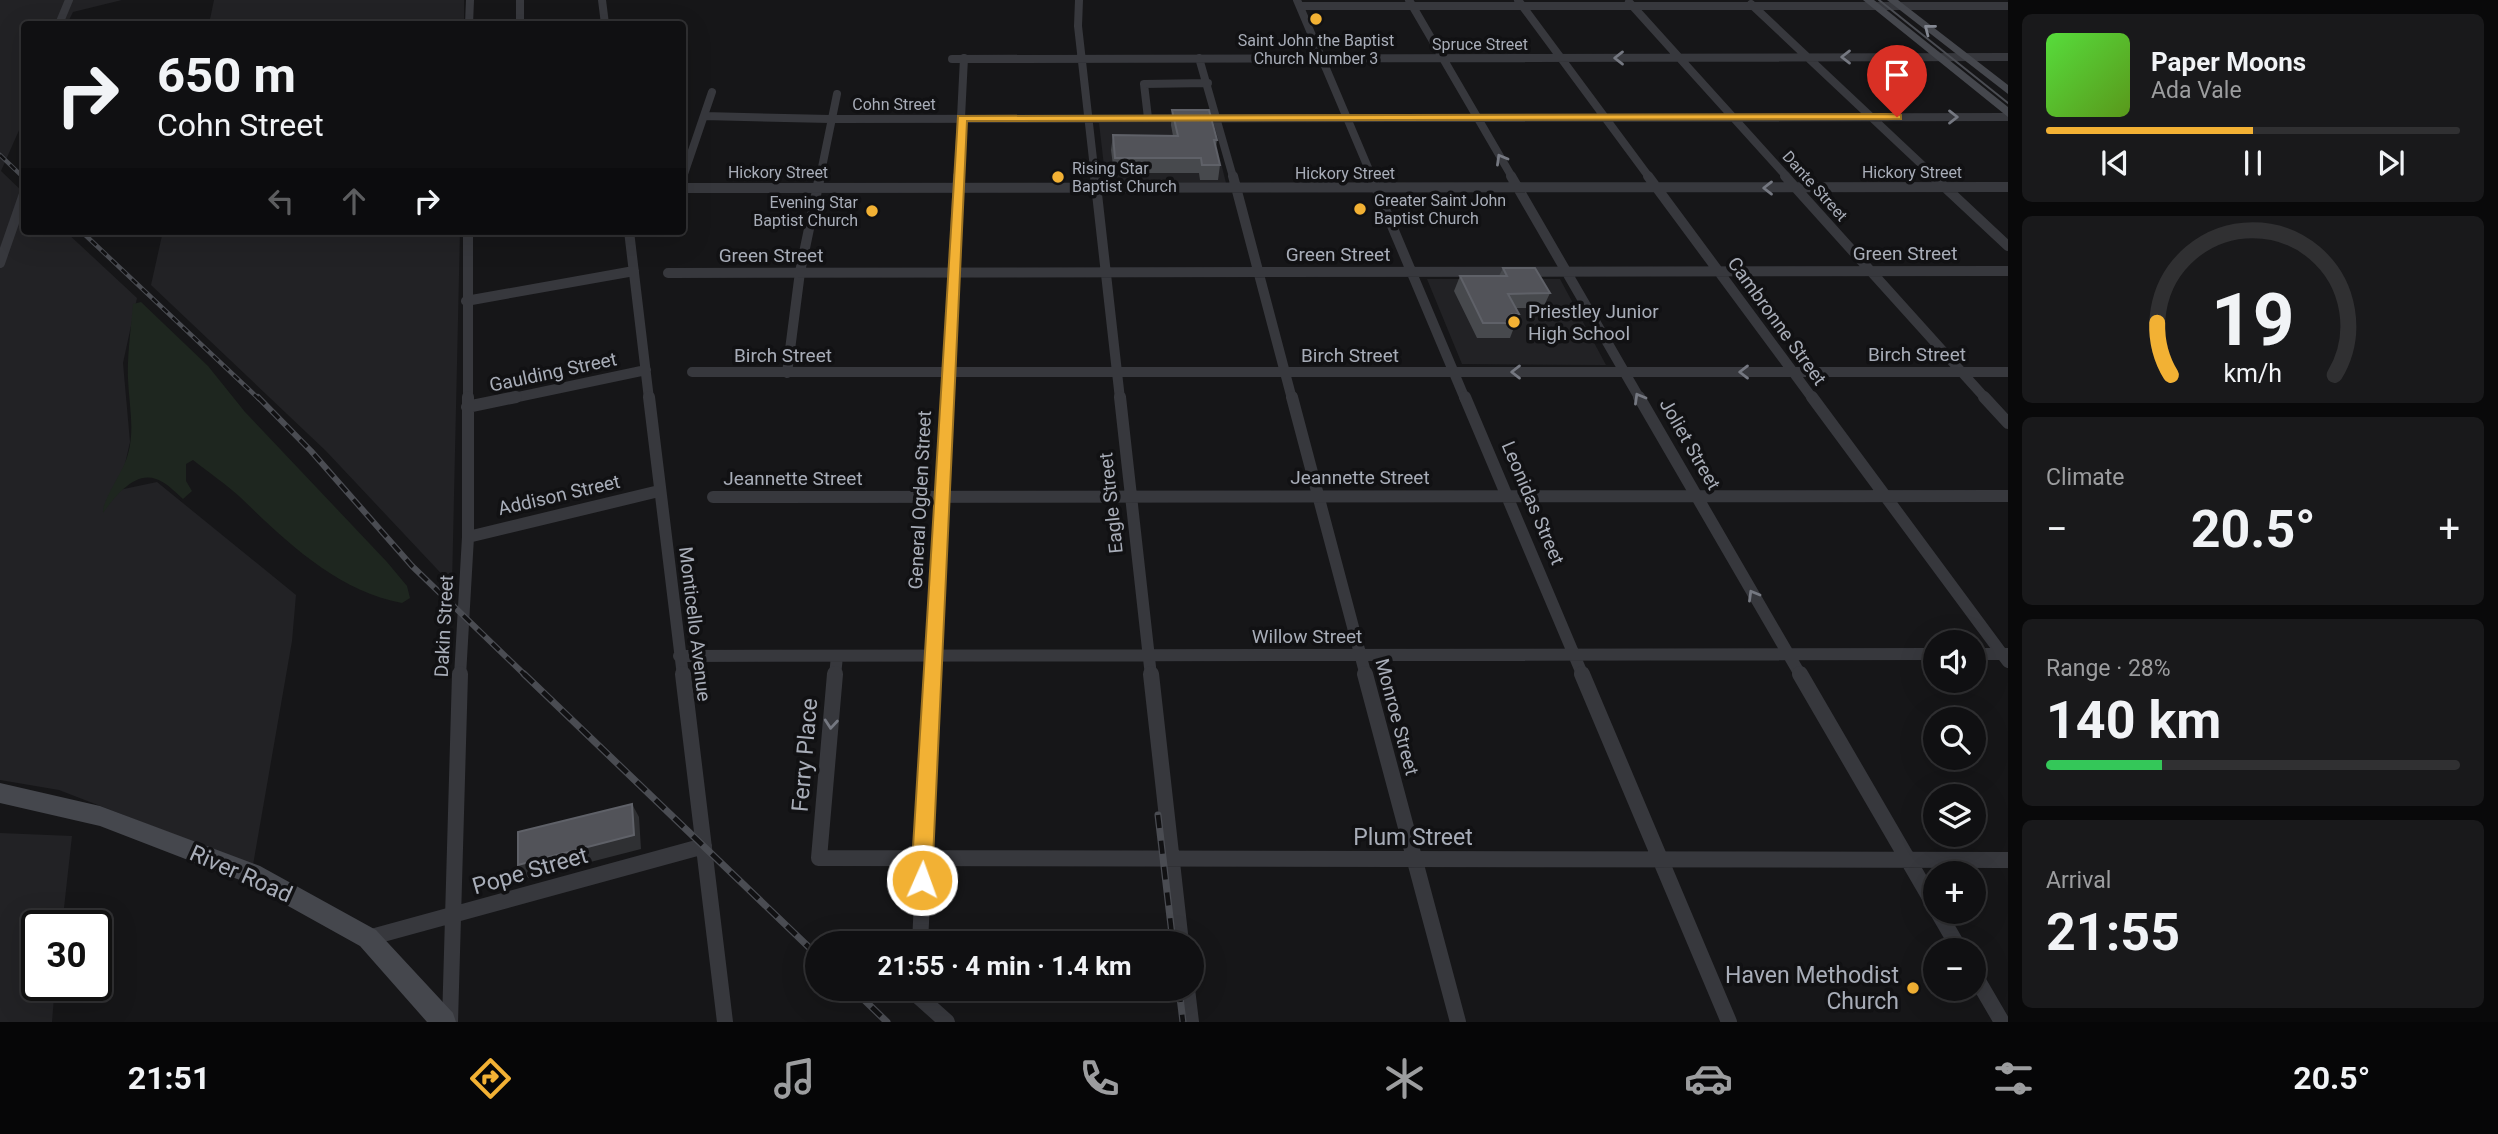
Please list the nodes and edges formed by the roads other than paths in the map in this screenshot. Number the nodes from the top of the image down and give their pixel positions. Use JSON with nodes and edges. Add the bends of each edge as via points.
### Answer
{"nodes":[{"id":1,"x":69,"y":0,"type":"edge"},
{"id":2,"x":470,"y":0,"type":"edge"},
{"id":3,"x":520,"y":0,"type":"edge"},
{"id":4,"x":602,"y":0,"type":"edge"},
{"id":5,"x":1079,"y":0,"type":"edge"},
{"id":6,"x":1998,"y":0,"type":"edge"},
{"id":7,"x":1298,"y":3,"type":"edge"},
{"id":8,"x":1410,"y":3,"type":"edge"},
{"id":9,"x":1520,"y":3,"type":"edge"},
{"id":10,"x":1630,"y":3,"type":"edge"},
{"id":11,"x":1749,"y":3,"type":"edge"},
{"id":12,"x":1872,"y":3,"type":"edge"},
{"id":13,"x":1896,"y":3,"type":"edge"},
{"id":14,"x":2007,"y":6,"type":"edge"},
{"id":15,"x":60,"y":21,"type":"edge"},
{"id":16,"x":469,"y":21,"type":"edge"},
{"id":17,"x":520,"y":21,"type":"edge"},
{"id":18,"x":604,"y":21,"type":"edge"},
{"id":19,"x":1807,"y":57,"type":"junction"},
{"id":20,"x":1939,"y":57,"type":"junction"},
{"id":21,"x":1965,"y":57,"type":"junction"},
{"id":22,"x":2008,"y":57,"type":"edge"},
{"id":23,"x":1082,"y":58,"type":"junction"},
{"id":24,"x":1199,"y":58,"type":"junction"},
{"id":25,"x":1320,"y":58,"type":"junction"},
{"id":26,"x":1442,"y":58,"type":"junction"},
{"id":27,"x":1561,"y":58,"type":"junction"},
{"id":28,"x":1679,"y":58,"type":"junction"},
{"id":29,"x":958,"y":59,"type":"joint"},
{"id":30,"x":1209,"y":83,"type":"junction"},
{"id":31,"x":2008,"y":91,"type":"edge"},
{"id":32,"x":712,"y":92,"type":"dead end"},
{"id":33,"x":836,"y":94,"type":"dead end"},
{"id":34,"x":2008,"y":115,"type":"edge"},
{"id":35,"x":704,"y":116,"type":"junction"},
{"id":36,"x":1217,"y":117,"type":"junction"},
{"id":37,"x":1346,"y":117,"type":"junction"},
{"id":38,"x":1476,"y":117,"type":"junction"},
{"id":39,"x":1605,"y":117,"type":"junction"},
{"id":40,"x":1732,"y":117,"type":"junction"},
{"id":41,"x":1871,"y":117,"type":"junction"},
{"id":42,"x":830,"y":118,"type":"junction"},
{"id":43,"x":962,"y":118,"type":"junction"},
{"id":44,"x":1090,"y":118,"type":"junction"},
{"id":45,"x":1148,"y":118,"type":"junction"},
{"id":46,"x":686,"y":168,"type":"edge"},
{"id":47,"x":1946,"y":187,"type":"junction"},
{"id":48,"x":2008,"y":187,"type":"edge"},
{"id":49,"x":686,"y":188,"type":"edge"},
{"id":50,"x":818,"y":188,"type":"junction"},
{"id":51,"x":958,"y":188,"type":"junction"},
{"id":52,"x":1376,"y":188,"type":"junction"},
{"id":53,"x":1518,"y":188,"type":"junction"},
{"id":54,"x":1657,"y":188,"type":"junction"},
{"id":55,"x":1796,"y":188,"type":"junction"},
{"id":56,"x":1098,"y":189,"type":"junction"},
{"id":57,"x":1236,"y":189,"type":"junction"},
{"id":58,"x":21,"y":203,"type":"edge"},
{"id":59,"x":468,"y":235,"type":"edge"},
{"id":60,"x":630,"y":235,"type":"edge"},
{"id":61,"x":2008,"y":246,"type":"edge"},
{"id":62,"x":0,"y":263,"type":"edge"},
{"id":63,"x":634,"y":271,"type":"junction"},
{"id":64,"x":1566,"y":271,"type":"junction"},
{"id":65,"x":1719,"y":271,"type":"junction"},
{"id":66,"x":1871,"y":271,"type":"junction"},
{"id":67,"x":2008,"y":271,"type":"edge"},
{"id":68,"x":800,"y":272,"type":"junction"},
{"id":69,"x":954,"y":272,"type":"junction"},
{"id":70,"x":1107,"y":272,"type":"junction"},
{"id":71,"x":1259,"y":272,"type":"junction"},
{"id":72,"x":1412,"y":272,"type":"junction"},
{"id":73,"x":668,"y":273,"type":"dead end"},
{"id":74,"x":466,"y":301,"type":"junction"},
{"id":75,"x":646,"y":370,"type":"junction"},
{"id":76,"x":692,"y":372,"type":"dead end"},
{"id":77,"x":1285,"y":372,"type":"junction"},
{"id":78,"x":1455,"y":372,"type":"junction"},
{"id":79,"x":1624,"y":372,"type":"junction"},
{"id":80,"x":1793,"y":372,"type":"junction"},
{"id":81,"x":1961,"y":372,"type":"junction"},
{"id":82,"x":2008,"y":372,"type":"edge"},
{"id":83,"x":787,"y":373,"type":"junction"},
{"id":84,"x":948,"y":373,"type":"junction"},
{"id":85,"x":1118,"y":373,"type":"junction"},
{"id":86,"x":467,"y":407,"type":"junction"},
{"id":87,"x":2008,"y":423,"type":"edge"},
{"id":88,"x":659,"y":491,"type":"junction"},
{"id":89,"x":1507,"y":496,"type":"junction"},
{"id":90,"x":1696,"y":496,"type":"junction"},
{"id":91,"x":1885,"y":496,"type":"junction"},
{"id":92,"x":2008,"y":496,"type":"edge"},
{"id":93,"x":712,"y":497,"type":"dead end"},
{"id":94,"x":942,"y":497,"type":"junction"},
{"id":95,"x":1131,"y":497,"type":"junction"},
{"id":96,"x":1318,"y":497,"type":"junction"},
{"id":97,"x":468,"y":537,"type":"junction"},
{"id":98,"x":1574,"y":654,"type":"junction"},
{"id":99,"x":1788,"y":654,"type":"junction"},
{"id":100,"x":1923,"y":654,"type":"edge"},
{"id":101,"x":1360,"y":655,"type":"junction"},
{"id":102,"x":1986,"y":655,"type":"edge"},
{"id":103,"x":679,"y":656,"type":"junction"},
{"id":104,"x":837,"y":656,"type":"junction"},
{"id":105,"x":933,"y":656,"type":"junction"},
{"id":106,"x":1148,"y":656,"type":"junction"},
{"id":107,"x":2006,"y":657,"type":"edge"},
{"id":108,"x":0,"y":793,"type":"edge"},
{"id":109,"x":704,"y":846,"type":"junction"},
{"id":110,"x":819,"y":858,"type":"joint"},
{"id":111,"x":922,"y":858,"type":"junction"},
{"id":112,"x":1171,"y":860,"type":"junction"},
{"id":113,"x":1415,"y":860,"type":"junction"},
{"id":114,"x":1661,"y":860,"type":"junction"},
{"id":115,"x":1907,"y":860,"type":"junction"},
{"id":116,"x":2008,"y":860,"type":"edge"},
{"id":117,"x":1923,"y":887,"type":"edge"},
{"id":118,"x":455,"y":916,"type":"junction"},
{"id":119,"x":920,"y":931,"type":"edge"},
{"id":120,"x":1180,"y":931,"type":"edge"},
{"id":121,"x":368,"y":938,"type":"junction"},
{"id":122,"x":1986,"y":995,"type":"edge"},
{"id":123,"x":927,"y":1001,"type":"edge"},
{"id":124,"x":1188,"y":1001,"type":"edge"},
{"id":125,"x":444,"y":1022,"type":"edge"},
{"id":126,"x":450,"y":1022,"type":"edge"},
{"id":127,"x":725,"y":1022,"type":"edge"},
{"id":128,"x":947,"y":1022,"type":"edge"},
{"id":129,"x":1191,"y":1022,"type":"edge"},
{"id":130,"x":1458,"y":1022,"type":"edge"},
{"id":131,"x":1729,"y":1022,"type":"edge"},
{"id":132,"x":2002,"y":1022,"type":"edge"}],
"edges":[{"from":1,"to":15,"type":"street"},
{"from":2,"to":16,"type":"street"},
{"from":3,"to":17,"type":"street"},
{"from":4,"to":18,"type":"street"},
{"from":5,"to":23,"type":"street"},
{"from":6,"to":14,"type":"street"},
{"from":7,"to":8,"type":"street"},
{"from":7,"to":25,"type":"street","name":"Leonidas Street"},
{"from":8,"to":9,"type":"street"},
{"from":8,"to":26,"type":"street","name":"Joliet Street"},
{"from":9,"to":10,"type":"street"},
{"from":9,"to":27,"type":"street","name":"Cambronne Street"},
{"from":10,"to":11,"type":"street"},
{"from":10,"to":28,"type":"street","name":"Dante Street"},
{"from":11,"to":12,"type":"street"},
{"from":11,"to":19,"type":"street"},
{"from":12,"to":13,"type":"street"},
{"from":12,"to":20,"type":"main road"},
{"from":13,"to":14,"type":"street"},
{"from":21,"to":13,"type":"main road","one_way":true},
{"from":20,"to":19,"type":"street","name":"Spruce Street","one_way":true},
{"from":19,"to":28,"type":"street","name":"Spruce Street"},
{"from":19,"to":41,"type":"street"},
{"from":20,"to":21,"type":"street","name":"Spruce Street"},
{"from":20,"to":34,"type":"main road"},
{"from":21,"to":22,"type":"street","name":"Spruce Street"},
{"from":21,"to":31,"type":"main road"},
{"from":23,"to":24,"type":"street","name":"Spruce Street"},
{"from":23,"to":29,"type":"street","name":"Spruce Street"},
{"from":23,"to":44,"type":"street","name":"Eagle Street"},
{"from":24,"to":25,"type":"street","name":"Spruce Street"},
{"from":24,"to":30,"type":"street","name":"Monroe Street"},
{"from":25,"to":26,"type":"street","name":"Spruce Street"},
{"from":25,"to":37,"type":"street","name":"Leonidas Street"},
{"from":26,"to":27,"type":"street","name":"Spruce Street"},
{"from":26,"to":38,"type":"street","name":"Joliet Street"},
{"from":28,"to":27,"type":"street","name":"Spruce Street","one_way":true},
{"from":27,"to":39,"type":"street","name":"Cambronne Street"},
{"from":28,"to":40,"type":"street","name":"Dante Street"},
{"from":29,"to":43,"type":"street","name":"General Ogden Street"},
{"from":30,"to":36,"type":"street","name":"Monroe Street"},
{"from":30,"to":45,"type":"street","via":[[1143,84]]},
{"from":32,"to":35,"type":"street"},
{"from":33,"to":42,"type":"street"},
{"from":41,"to":34,"type":"street","name":"Cohn Street","one_way":true},
{"from":35,"to":42,"type":"street","name":"Cohn Street"},
{"from":35,"to":46,"type":"street"},
{"from":36,"to":37,"type":"street","name":"Cohn Street"},
{"from":36,"to":45,"type":"street","name":"Cohn Street"},
{"from":36,"to":57,"type":"street","name":"Monroe Street"},
{"from":37,"to":38,"type":"street","name":"Cohn Street"},
{"from":37,"to":52,"type":"street","name":"Leonidas Street"},
{"from":38,"to":39,"type":"street","name":"Cohn Street"},
{"from":53,"to":38,"type":"street","name":"Joliet Street","one_way":true},
{"from":39,"to":40,"type":"street","name":"Cohn Street"},
{"from":39,"to":54,"type":"street","name":"Cambronne Street"},
{"from":40,"to":41,"type":"street","name":"Cohn Street"},
{"from":40,"to":55,"type":"street","name":"Dante Street"},
{"from":41,"to":47,"type":"street"},
{"from":42,"to":43,"type":"street","name":"Cohn Street"},
{"from":42,"to":50,"type":"street"},
{"from":43,"to":44,"type":"street","name":"Cohn Street"},
{"from":43,"to":51,"type":"street","name":"General Ogden Street"},
{"from":44,"to":45,"type":"street","name":"Cohn Street"},
{"from":44,"to":56,"type":"street","name":"Eagle Street"},
{"from":47,"to":48,"type":"street","name":"Hickory Street"},
{"from":47,"to":55,"type":"street","name":"Hickory Street"},
{"from":47,"to":61,"type":"street"},
{"from":49,"to":50,"type":"street","name":"Hickory Street"},
{"from":50,"to":51,"type":"street","name":"Hickory Street"},
{"from":50,"to":68,"type":"street"},
{"from":51,"to":56,"type":"street","name":"Hickory Street"},
{"from":51,"to":69,"type":"street","name":"General Ogden Street"},
{"from":52,"to":53,"type":"street","name":"Hickory Street"},
{"from":52,"to":57,"type":"street","name":"Hickory Street"},
{"from":52,"to":72,"type":"street","name":"Leonidas Street"},
{"from":53,"to":54,"type":"street","name":"Hickory Street"},
{"from":53,"to":64,"type":"street","name":"Joliet Street"},
{"from":55,"to":54,"type":"street","name":"Hickory Street","one_way":true},
{"from":54,"to":65,"type":"street","name":"Cambronne Street"},
{"from":55,"to":66,"type":"street","name":"Dante Street"},
{"from":56,"to":57,"type":"street","name":"Hickory Street"},
{"from":56,"to":70,"type":"street","name":"Eagle Street"},
{"from":57,"to":71,"type":"street","name":"Monroe Street"},
{"from":58,"to":62,"type":"street"},
{"from":59,"to":74,"type":"street","name":"Dakin Street"},
{"from":60,"to":63,"type":"street","name":"Monticello Avenue"},
{"from":63,"to":74,"type":"street"},
{"from":63,"to":75,"type":"street","name":"Monticello Avenue"},
{"from":64,"to":65,"type":"street","name":"Green Street"},
{"from":64,"to":72,"type":"street","name":"Green Street"},
{"from":64,"to":79,"type":"street","name":"Joliet Street"},
{"from":65,"to":66,"type":"street","name":"Green Street"},
{"from":65,"to":80,"type":"street","name":"Cambronne Street"},
{"from":66,"to":67,"type":"street","name":"Green Street"},
{"from":66,"to":81,"type":"street","name":"Dante Street"},
{"from":68,"to":69,"type":"street","name":"Green Street"},
{"from":68,"to":73,"type":"street","name":"Green Street"},
{"from":68,"to":83,"type":"street"},
{"from":69,"to":70,"type":"street","name":"Green Street"},
{"from":69,"to":84,"type":"street","name":"General Ogden Street"},
{"from":70,"to":71,"type":"street","name":"Green Street"},
{"from":70,"to":85,"type":"street","name":"Eagle Street"},
{"from":71,"to":72,"type":"street","name":"Green Street"},
{"from":71,"to":77,"type":"street","name":"Monroe Street"},
{"from":72,"to":78,"type":"street","name":"Leonidas Street"},
{"from":74,"to":86,"type":"street","name":"Dakin Street"},
{"from":75,"to":86,"type":"street","name":"Gaulding Street"},
{"from":75,"to":88,"type":"street","name":"Monticello Avenue"},
{"from":76,"to":83,"type":"street","name":"Birch Street"},
{"from":77,"to":78,"type":"street","name":"Birch Street"},
{"from":77,"to":85,"type":"street","name":"Birch Street"},
{"from":77,"to":96,"type":"street","name":"Monroe Street"},
{"from":79,"to":78,"type":"street","name":"Birch Street","one_way":true},
{"from":78,"to":89,"type":"street","name":"Leonidas Street"},
{"from":80,"to":79,"type":"street","name":"Birch Street","one_way":true},
{"from":90,"to":79,"type":"street","name":"Joliet Street","one_way":true},
{"from":80,"to":81,"type":"street","name":"Birch Street"},
{"from":80,"to":91,"type":"street","name":"Cambronne Street"},
{"from":81,"to":82,"type":"street","name":"Birch Street"},
{"from":81,"to":87,"type":"street","name":"Dante Street"},
{"from":83,"to":84,"type":"street","name":"Birch Street"},
{"from":84,"to":85,"type":"street","name":"Birch Street"},
{"from":84,"to":94,"type":"street","name":"General Ogden Street"},
{"from":85,"to":95,"type":"street","name":"Eagle Street"},
{"from":86,"to":97,"type":"street","name":"Dakin Street"},
{"from":88,"to":97,"type":"street","name":"Addison Street"},
{"from":88,"to":103,"type":"street","name":"Monticello Avenue"},
{"from":89,"to":90,"type":"street","name":"Jeannette Street"},
{"from":89,"to":96,"type":"street","name":"Jeannette Street"},
{"from":89,"to":98,"type":"street","name":"Leonidas Street"},
{"from":90,"to":91,"type":"street","name":"Jeannette Street"},
{"from":99,"to":90,"type":"street","name":"Joliet Street","one_way":true},
{"from":91,"to":92,"type":"street","name":"Jeannette Street"},
{"from":91,"to":107,"type":"street","name":"Cambronne Street"},
{"from":93,"to":94,"type":"street","name":"Jeannette Street"},
{"from":94,"to":95,"type":"street","name":"Jeannette Street"},
{"from":94,"to":105,"type":"street","name":"General Ogden Street"},
{"from":95,"to":96,"type":"street","name":"Jeannette Street"},
{"from":95,"to":106,"type":"street","name":"Eagle Street"},
{"from":96,"to":101,"type":"street","name":"Monroe Street"},
{"from":97,"to":118,"type":"street","name":"Dakin Street","via":[[457,717]]},
{"from":98,"to":99,"type":"street","name":"Willow Street"},
{"from":98,"to":101,"type":"street","name":"Willow Street"},
{"from":98,"to":114,"type":"street","name":"Leonidas Street"},
{"from":99,"to":100,"type":"street","name":"Willow Street"},
{"from":99,"to":115,"type":"street","name":"Joliet Street"},
{"from":101,"to":106,"type":"street","name":"Willow Street"},
{"from":101,"to":113,"type":"street","name":"Monroe Street"},
{"from":102,"to":107,"type":"street"},
{"from":103,"to":104,"type":"street","name":"Willow Street"},
{"from":103,"to":109,"type":"street","name":"Monticello Avenue"},
{"from":104,"to":105,"type":"street","name":"Willow Street"},
{"from":104,"to":110,"type":"street","name":"Ferry Place","one_way":true},
{"from":105,"to":106,"type":"street","name":"Willow Street"},
{"from":105,"to":111,"type":"street","name":"General Ogden Street"},
{"from":106,"to":112,"type":"street","name":"Eagle Street"},
{"from":108,"to":121,"type":"main road","name":"River Road","via":[[100,816],[252,874]]},
{"from":109,"to":118,"type":"street","name":"Pope Street"},
{"from":109,"to":127,"type":"street","name":"Monticello Avenue"},
{"from":110,"to":111,"type":"street","name":"Plum Street"},
{"from":111,"to":112,"type":"street","name":"Plum Street"},
{"from":111,"to":119,"type":"street","name":"General Ogden Street"},
{"from":112,"to":113,"type":"street","name":"Plum Street"},
{"from":112,"to":120,"type":"street","name":"Eagle Street"},
{"from":113,"to":114,"type":"street","name":"Plum Street"},
{"from":113,"to":130,"type":"street","name":"Monroe Street"},
{"from":114,"to":115,"type":"street","name":"Plum Street"},
{"from":114,"to":131,"type":"street","name":"Leonidas Street"},
{"from":115,"to":116,"type":"street","name":"Plum Street"},
{"from":115,"to":117,"type":"street","name":"Joliet Street"},
{"from":118,"to":121,"type":"street","name":"Pope Street"},
{"from":118,"to":126,"type":"street","name":"Dakin Street"},
{"from":121,"to":125,"type":"main road","name":"River Road"},
{"from":122,"to":132,"type":"street"},
{"from":123,"to":128,"type":"street"},
{"from":124,"to":129,"type":"street"}]}
